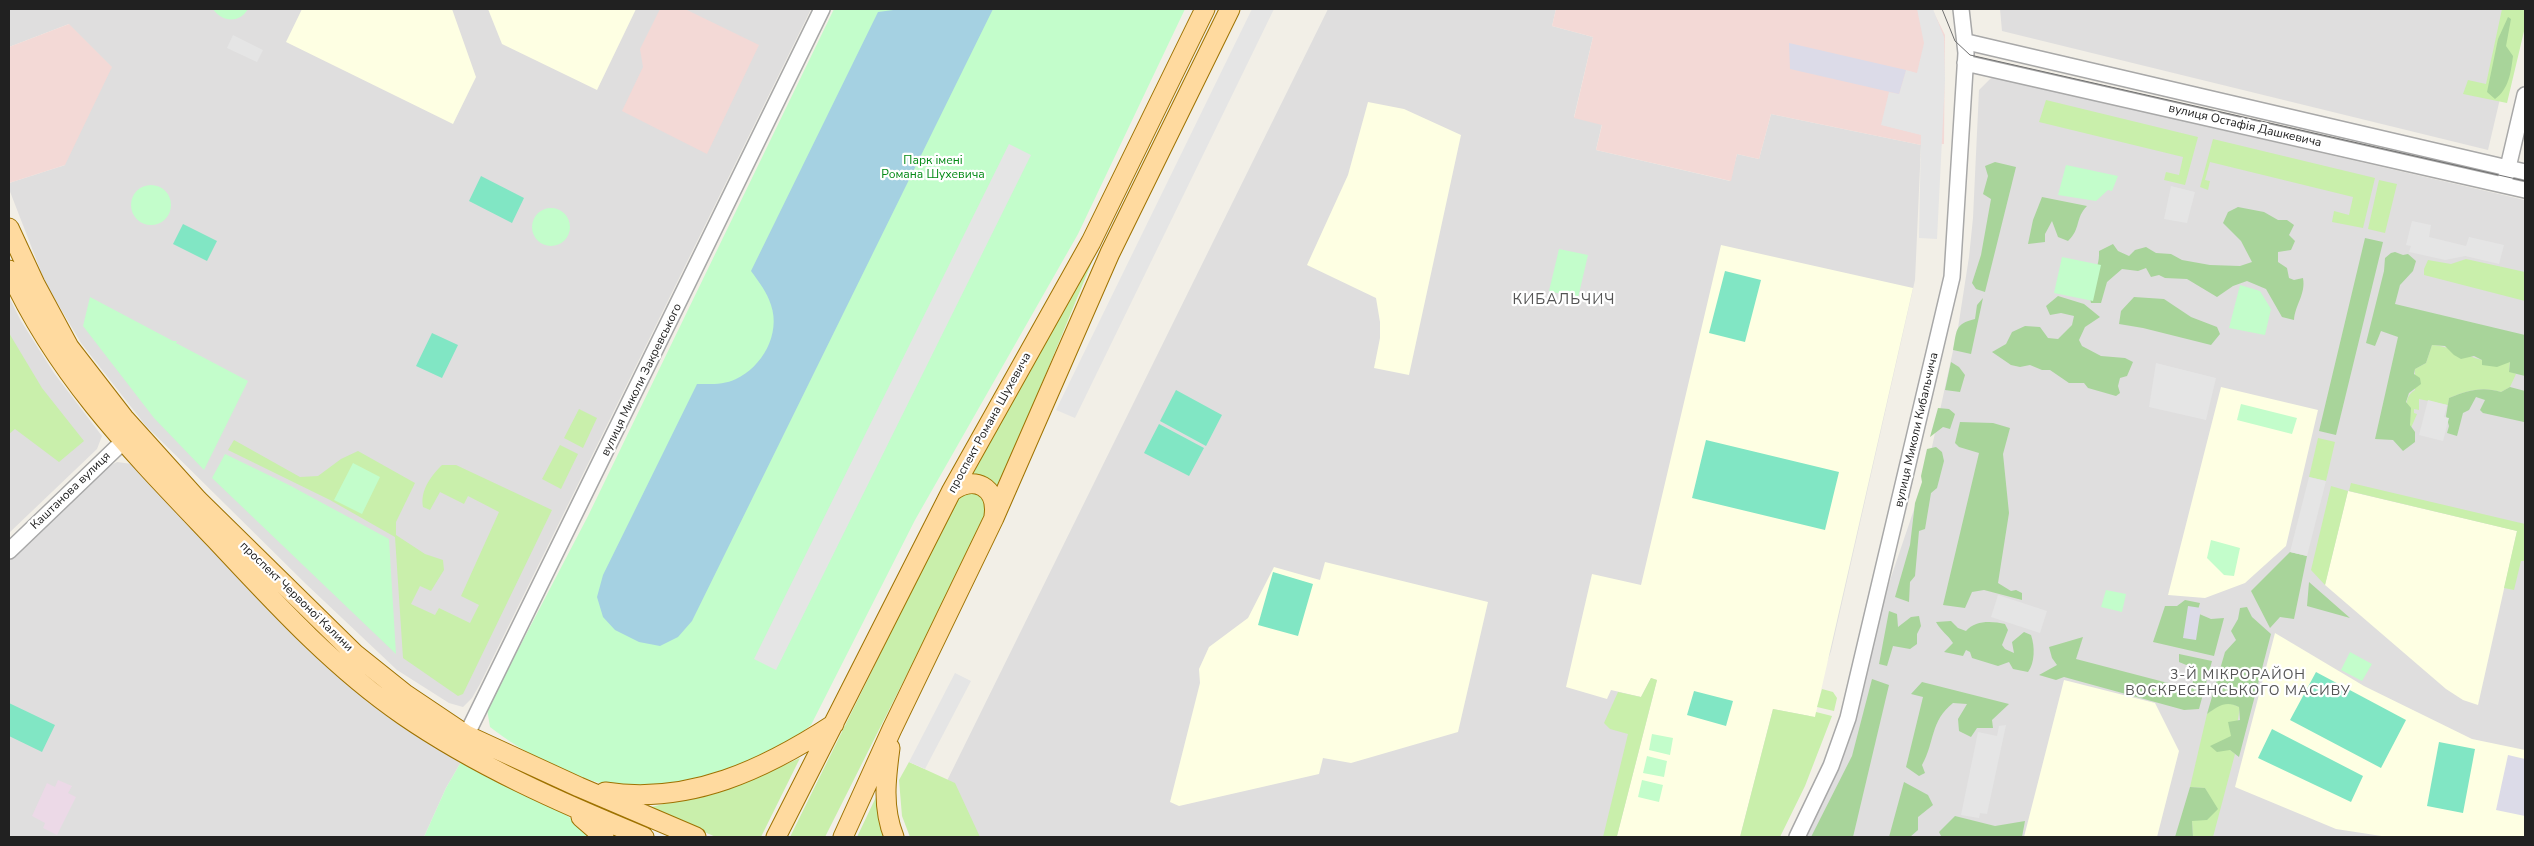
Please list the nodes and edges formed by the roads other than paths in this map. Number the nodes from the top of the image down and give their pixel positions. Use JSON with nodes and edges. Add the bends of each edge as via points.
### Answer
{"nodes":[{"id":1,"x":822,"y":9,"type":"edge"},
{"id":2,"x":1205,"y":9,"type":"edge"},
{"id":3,"x":1230,"y":9,"type":"edge"},
{"id":4,"x":1961,"y":9,"type":"edge"},
{"id":5,"x":1967,"y":42,"type":"junction"},
{"id":6,"x":1965,"y":63,"type":"junction"},
{"id":7,"x":2525,"y":95,"type":"edge"},
{"id":8,"x":2508,"y":168,"type":"junction"},
{"id":9,"x":2525,"y":172,"type":"edge"},
{"id":10,"x":2504,"y":185,"type":"junction"},
{"id":11,"x":2525,"y":190,"type":"edge"},
{"id":12,"x":9,"y":228,"type":"edge"},
{"id":13,"x":9,"y":270,"type":"edge"},
{"id":14,"x":129,"y":436,"type":"junction"},
{"id":15,"x":951,"y":492,"type":"junction"},
{"id":16,"x":994,"y":518,"type":"junction"},
{"id":17,"x":9,"y":551,"type":"edge"},
{"id":18,"x":835,"y":724,"type":"junction"},
{"id":19,"x":892,"y":730,"type":"junction"},
{"id":20,"x":463,"y":742,"type":"junction"},
{"id":21,"x":579,"y":788,"type":"junction"},
{"id":22,"x":566,"y":805,"type":"junction"},
{"id":23,"x":604,"y":837,"type":"edge"},
{"id":24,"x":644,"y":837,"type":"edge"},
{"id":25,"x":696,"y":837,"type":"edge"},
{"id":26,"x":776,"y":837,"type":"edge"},
{"id":27,"x":843,"y":837,"type":"edge"},
{"id":28,"x":894,"y":837,"type":"edge"},
{"id":29,"x":1798,"y":837,"type":"edge"}],
"edges":[{"from":1,"to":20,"type":"street","name":"вулиця Миколи Закревського"},
{"from":2,"to":15,"type":"main road","name":"проспект Романа Шухевича","via":[[1091,242]]},
{"from":3,"to":16,"type":"main road","via":[[1110,253]]},
{"from":4,"to":5,"type":"street","name":"вулиця Миколи Кибальчича"},
{"from":5,"to":6,"type":"street","name":"вулиця Миколи Кибальчича"},
{"from":5,"to":8,"type":"street","name":"вулиця Остафія Дашкевича"},
{"from":6,"to":10,"type":"street","name":"вулиця Остафія Дашкевича"},
{"from":6,"to":29,"type":"street","name":"вулиця Миколи Кибальчича","via":[[1956,236],[1950,286],[1848,718],[1831,766]]},
{"from":7,"to":8,"type":"street"},
{"from":8,"to":9,"type":"street","name":"вулиця Остафія Дашкевича"},
{"from":8,"to":10,"type":"street"},
{"from":10,"to":11,"type":"street","name":"вулиця Остафія Дашкевича"},
{"from":12,"to":14,"type":"main road","name":"проспект Червоної Калини","via":[[69,347]]},
{"from":13,"to":14,"type":"main road","name":"проспект Червоної Калини","via":[[57,357],[81,391]]},
{"from":14,"to":17,"type":"street","name":"Каштанова вулиця"},
{"from":14,"to":20,"type":"main road","name":"проспект Червоної Калини","via":[[355,654]]},
{"from":15,"to":16,"type":"main road","via":[[965,484],[981,486],[993,496],[996,504]]},
{"from":15,"to":18,"type":"main road","name":"проспект Романа Шухевича"},
{"from":16,"to":19,"type":"main road"},
{"from":18,"to":21,"type":"main road","via":[[764,765],[703,787],[640,795]]},
{"from":18,"to":26,"type":"main road","name":"проспект Романа Шухевича"},
{"from":19,"to":27,"type":"main road"},
{"from":19,"to":28,"type":"main road","via":[[884,787]]},
{"from":20,"to":21,"type":"main road","name":"проспект Червоної Калини"},
{"from":20,"to":22,"type":"main road","name":"проспект Червоної Калини"},
{"from":21,"to":25,"type":"main road","name":"проспект Червоної Калини"},
{"from":22,"to":23,"type":"main road"},
{"from":22,"to":24,"type":"main road","name":"проспект Червоної Калини"}]}
